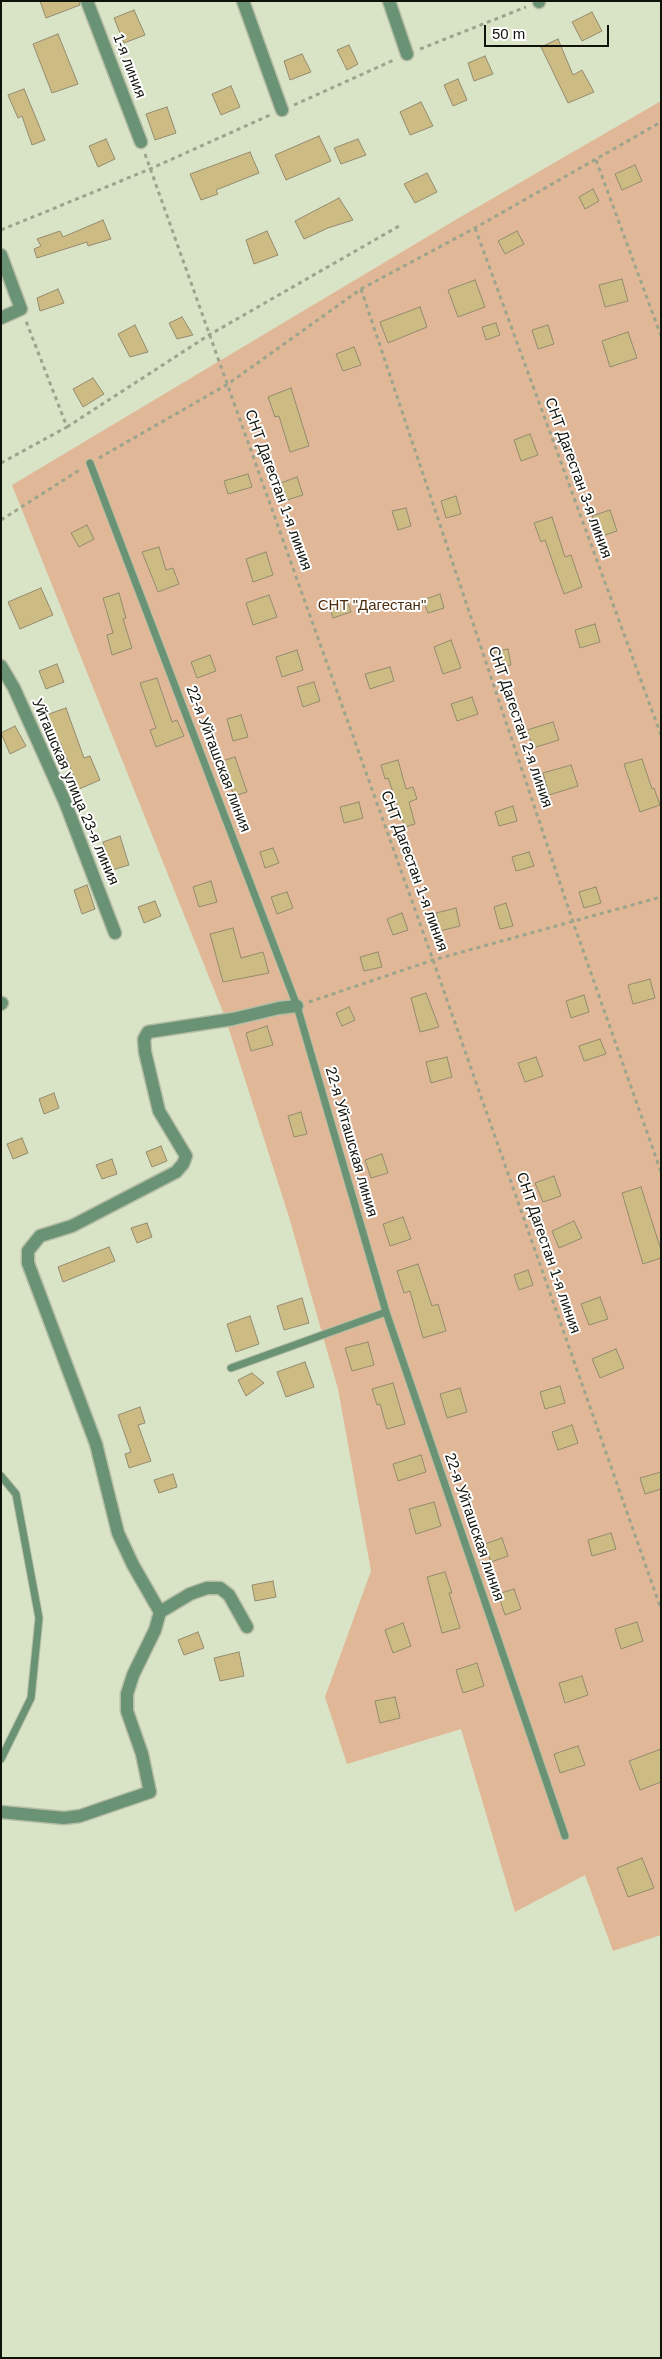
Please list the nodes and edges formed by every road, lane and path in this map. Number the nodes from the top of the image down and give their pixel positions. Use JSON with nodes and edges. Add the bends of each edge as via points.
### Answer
{"nodes":[{"id":1,"x":87,"y":1,"type":"edge"},
{"id":2,"x":243,"y":1,"type":"edge"},
{"id":3,"x":389,"y":1,"type":"edge"},
{"id":4,"x":539,"y":2,"type":"edge"},
{"id":5,"x":407,"y":54,"type":"junction"},
{"id":6,"x":282,"y":110,"type":"junction"},
{"id":7,"x":661,"y":122,"type":"edge"},
{"id":8,"x":141,"y":142,"type":"joint"},
{"id":9,"x":596,"y":160,"type":"junction"},
{"id":10,"x":150,"y":169,"type":"junction"},
{"id":11,"x":399,"y":226,"type":"dead end"},
{"id":12,"x":474,"y":228,"type":"junction"},
{"id":13,"x":1,"y":230,"type":"edge"},
{"id":14,"x":1,"y":254,"type":"edge"},
{"id":15,"x":361,"y":289,"type":"junction"},
{"id":16,"x":21,"y":308,"type":"junction"},
{"id":17,"x":1,"y":318,"type":"edge"},
{"id":18,"x":209,"y":335,"type":"junction"},
{"id":19,"x":661,"y":336,"type":"edge"},
{"id":20,"x":228,"y":384,"type":"junction"},
{"id":21,"x":67,"y":427,"type":"junction"},
{"id":22,"x":1,"y":463,"type":"edge"},
{"id":23,"x":90,"y":463,"type":"junction"},
{"id":24,"x":1,"y":520,"type":"edge"},
{"id":25,"x":1,"y":666,"type":"edge"},
{"id":26,"x":661,"y":735,"type":"edge"},
{"id":27,"x":661,"y":897,"type":"edge"},
{"id":28,"x":573,"y":922,"type":"junction"},
{"id":29,"x":115,"y":933,"type":"dead end"},
{"id":30,"x":433,"y":960,"type":"junction"},
{"id":31,"x":297,"y":1006,"type":"junction"},
{"id":32,"x":661,"y":1172,"type":"edge"},
{"id":33,"x":386,"y":1312,"type":"junction"},
{"id":34,"x":231,"y":1368,"type":"dead end"},
{"id":35,"x":1,"y":1476,"type":"edge"},
{"id":36,"x":661,"y":1609,"type":"edge"},
{"id":37,"x":160,"y":1612,"type":"junction"},
{"id":38,"x":247,"y":1627,"type":"dead end"},
{"id":39,"x":1,"y":1759,"type":"edge"},
{"id":40,"x":1,"y":1812,"type":"edge"},
{"id":41,"x":565,"y":1836,"type":"dead end"}],
"edges":[{"from":1,"to":8,"type":"street","name":"1-я линия"},
{"from":2,"to":6,"type":"street"},
{"from":3,"to":5,"type":"street"},
{"from":4,"to":5,"type":"path"},
{"from":5,"to":6,"type":"path"},
{"from":6,"to":10,"type":"path"},
{"from":7,"to":9,"type":"path"},
{"from":8,"to":10,"type":"path","name":"СНТ Дагестан 1-я линия"},
{"from":9,"to":12,"type":"path"},
{"from":9,"to":19,"type":"path"},
{"from":10,"to":13,"type":"path"},
{"from":10,"to":18,"type":"path","name":"СНТ Дагестан 1-я линия"},
{"from":11,"to":18,"type":"path"},
{"from":12,"to":15,"type":"path"},
{"from":12,"to":26,"type":"path","name":"СНТ Дагестан 3-я линия"},
{"from":14,"to":16,"type":"street"},
{"from":15,"to":20,"type":"path"},
{"from":15,"to":28,"type":"path","name":"СНТ Дагестан 2-я линия"},
{"from":16,"to":17,"type":"street"},
{"from":16,"to":21,"type":"path"},
{"from":18,"to":20,"type":"path","name":"СНТ Дагестан 1-я линия"},
{"from":18,"to":21,"type":"path"},
{"from":20,"to":23,"type":"path"},
{"from":20,"to":30,"type":"path","name":"СНТ Дагестан 1-я линия"},
{"from":21,"to":22,"type":"path"},
{"from":23,"to":24,"type":"path"},
{"from":23,"to":31,"type":"lane","name":"22-я Уйташская линия"},
{"from":25,"to":29,"type":"street","name":"Уйташская улица 23-я линия","via":[[65,802]]},
{"from":27,"to":28,"type":"path"},
{"from":28,"to":30,"type":"path"},
{"from":28,"to":32,"type":"path","name":"СНТ Дагестан 2-я линия"},
{"from":30,"to":31,"type":"path"},
{"from":30,"to":36,"type":"path","name":"СНТ Дагестан 1-я линия"},
{"from":31,"to":33,"type":"lane","name":"22-я Уйташская линия"},
{"from":31,"to":37,"type":"street","via":[[148,1032],[144,1039],[145,1052],[159,1111],[183,1149],[186,1156],[184,1164],[176,1172],[72,1226],[40,1236],[28,1251],[28,1263],[96,1444],[118,1533]]},
{"from":33,"to":34,"type":"lane"},
{"from":33,"to":41,"type":"lane","name":"22-я Уйташская линия"},
{"from":35,"to":39,"type":"lane","via":[[16,1494],[39,1618],[31,1698]]},
{"from":37,"to":38,"type":"street","via":[[190,1594],[206,1588],[220,1588],[230,1594]]},
{"from":37,"to":40,"type":"street","via":[[127,1694],[127,1711],[142,1754],[150,1792],[80,1816],[64,1818]]}]}
